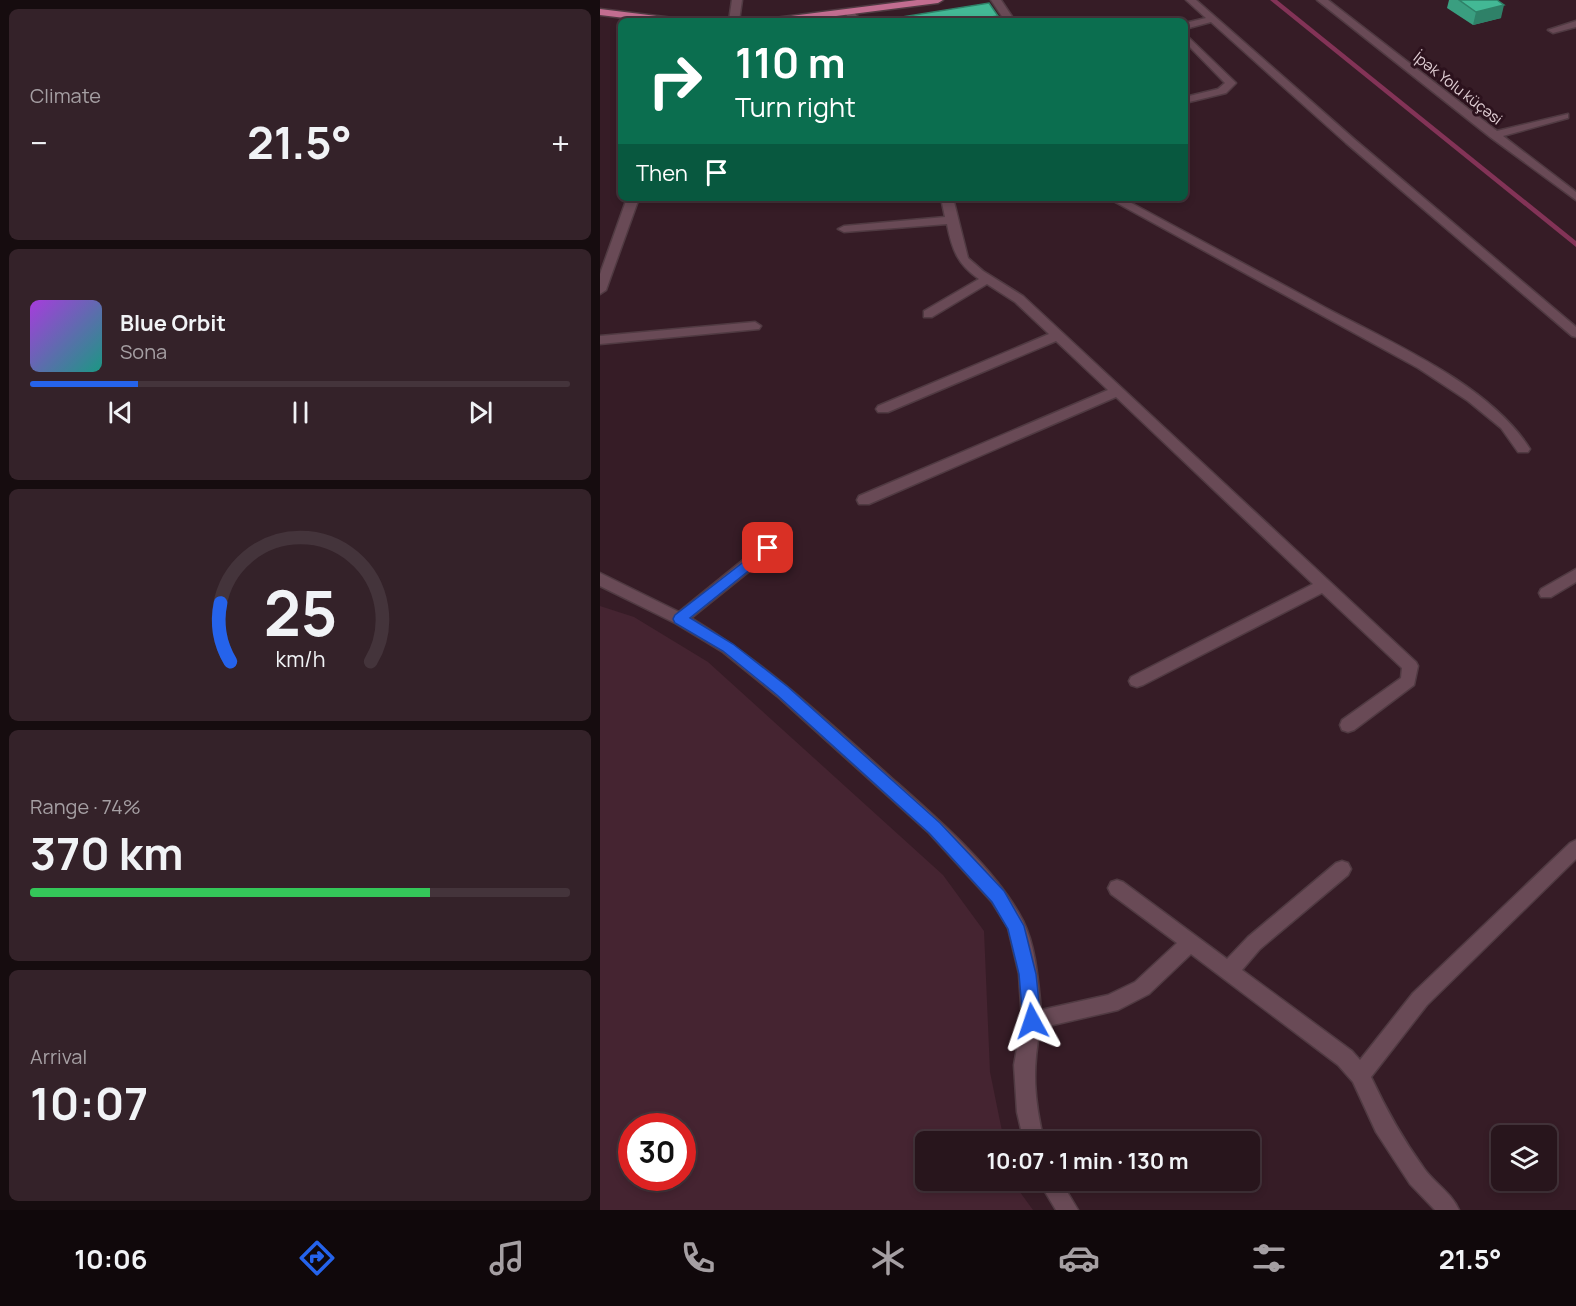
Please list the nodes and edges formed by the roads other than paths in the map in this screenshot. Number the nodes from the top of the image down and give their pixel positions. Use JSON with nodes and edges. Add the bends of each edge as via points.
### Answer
{"nodes":[{"id":1,"x":737,"y":0,"type":"edge"},
{"id":2,"x":938,"y":0,"type":"edge"},
{"id":3,"x":996,"y":0,"type":"edge"},
{"id":4,"x":1191,"y":0,"type":"edge"},
{"id":5,"x":1322,"y":0,"type":"edge"},
{"id":6,"x":898,"y":3,"type":"edge"},
{"id":7,"x":600,"y":12,"type":"edge"},
{"id":8,"x":853,"y":17,"type":"edge"},
{"id":9,"x":649,"y":18,"type":"edge"},
{"id":10,"x":734,"y":18,"type":"edge"},
{"id":11,"x":834,"y":18,"type":"edge"},
{"id":12,"x":1008,"y":18,"type":"edge"},
{"id":13,"x":1212,"y":19,"type":"junction"},
{"id":14,"x":1576,"y":24,"type":"edge"},
{"id":15,"x":1188,"y":25,"type":"edge"},
{"id":16,"x":1553,"y":30,"type":"dead end"},
{"id":17,"x":1188,"y":40,"type":"edge"},
{"id":18,"x":1188,"y":99,"type":"edge"},
{"id":19,"x":1564,"y":116,"type":"dead end"},
{"id":20,"x":1494,"y":135,"type":"junction"},
{"id":21,"x":1576,"y":197,"type":"edge"},
{"id":22,"x":632,"y":201,"type":"edge"},
{"id":23,"x":948,"y":201,"type":"edge"},
{"id":24,"x":1120,"y":201,"type":"edge"},
{"id":25,"x":952,"y":220,"type":"junction"},
{"id":26,"x":844,"y":229,"type":"dead end"},
{"id":27,"x":989,"y":279,"type":"junction"},
{"id":28,"x":601,"y":286,"type":"edge"},
{"id":29,"x":928,"y":314,"type":"dead end"},
{"id":30,"x":755,"y":326,"type":"dead end"},
{"id":31,"x":1576,"y":333,"type":"edge"},
{"id":32,"x":1058,"y":335,"type":"junction"},
{"id":33,"x":600,"y":340,"type":"edge"},
{"id":34,"x":1118,"y":391,"type":"junction"},
{"id":35,"x":883,"y":409,"type":"dead end"},
{"id":36,"x":1523,"y":449,"type":"dead end"},
{"id":37,"x":864,"y":500,"type":"dead end"},
{"id":38,"x":768,"y":548,"type":"dead end"},
{"id":39,"x":1576,"y":575,"type":"edge"},
{"id":40,"x":600,"y":579,"type":"edge"},
{"id":41,"x":1324,"y":585,"type":"junction"},
{"id":42,"x":1546,"y":593,"type":"dead end"},
{"id":43,"x":680,"y":619,"type":"junction"},
{"id":44,"x":1137,"y":681,"type":"dead end"},
{"id":45,"x":1348,"y":724,"type":"dead end"},
{"id":46,"x":1576,"y":848,"type":"edge"},
{"id":47,"x":1342,"y":869,"type":"dead end"},
{"id":48,"x":1117,"y":888,"type":"dead end"},
{"id":49,"x":1189,"y":944,"type":"junction"},
{"id":50,"x":1228,"y":972,"type":"junction"},
{"id":51,"x":1032,"y":1021,"type":"junction"},
{"id":52,"x":1360,"y":1075,"type":"junction"},
{"id":53,"x":1031,"y":1131,"type":"edge"},
{"id":54,"x":1055,"y":1191,"type":"edge"},
{"id":55,"x":1068,"y":1210,"type":"edge"},
{"id":56,"x":1449,"y":1210,"type":"edge"}],
"edges":[{"from":1,"to":10,"type":"street"},
{"from":2,"to":6,"type":"main road"},
{"from":3,"to":12,"type":"street"},
{"from":4,"to":13,"type":"street"},
{"from":5,"to":20,"type":"street","name":"İpək Yolu küçəsi"},
{"from":6,"to":8,"type":"main road"},
{"from":7,"to":9,"type":"main road"},
{"from":8,"to":11,"type":"main road"},
{"from":13,"to":15,"type":"street"},
{"from":13,"to":31,"type":"street"},
{"from":14,"to":16,"type":"street"},
{"from":17,"to":18,"type":"street","via":[[1231,83],[1222,91]]},
{"from":19,"to":20,"type":"street"},
{"from":20,"to":21,"type":"street","name":"İpək Yolu küçəsi"},
{"from":22,"to":28,"type":"street"},
{"from":23,"to":25,"type":"street"},
{"from":24,"to":36,"type":"street","via":[[1422,364],[1506,425]]},
{"from":25,"to":26,"type":"street"},
{"from":25,"to":27,"type":"street","via":[[962,258]]},
{"from":27,"to":29,"type":"street"},
{"from":27,"to":32,"type":"street","via":[[1019,299]]},
{"from":30,"to":33,"type":"street"},
{"from":32,"to":34,"type":"street"},
{"from":32,"to":35,"type":"street"},
{"from":34,"to":37,"type":"street"},
{"from":34,"to":41,"type":"street"},
{"from":38,"to":43,"type":"street"},
{"from":39,"to":42,"type":"street"},
{"from":40,"to":43,"type":"street"},
{"from":41,"to":44,"type":"street"},
{"from":41,"to":45,"type":"street","via":[[1410,666],[1408,681]]},
{"from":43,"to":51,"type":"street","via":[[728,648],[783,691],[935,828],[998,896],[1016,926],[1028,974]]},
{"from":46,"to":52,"type":"street","via":[[1420,999]]},
{"from":47,"to":50,"type":"street","via":[[1254,943]]},
{"from":48,"to":49,"type":"street"},
{"from":49,"to":50,"type":"street"},
{"from":49,"to":51,"type":"street","via":[[1142,988],[1111,1004]]},
{"from":50,"to":52,"type":"street","via":[[1345,1058]]},
{"from":51,"to":53,"type":"street","via":[[1024,1065]]},
{"from":52,"to":56,"type":"street","via":[[1383,1125],[1417,1177]]},
{"from":54,"to":55,"type":"street"}]}
